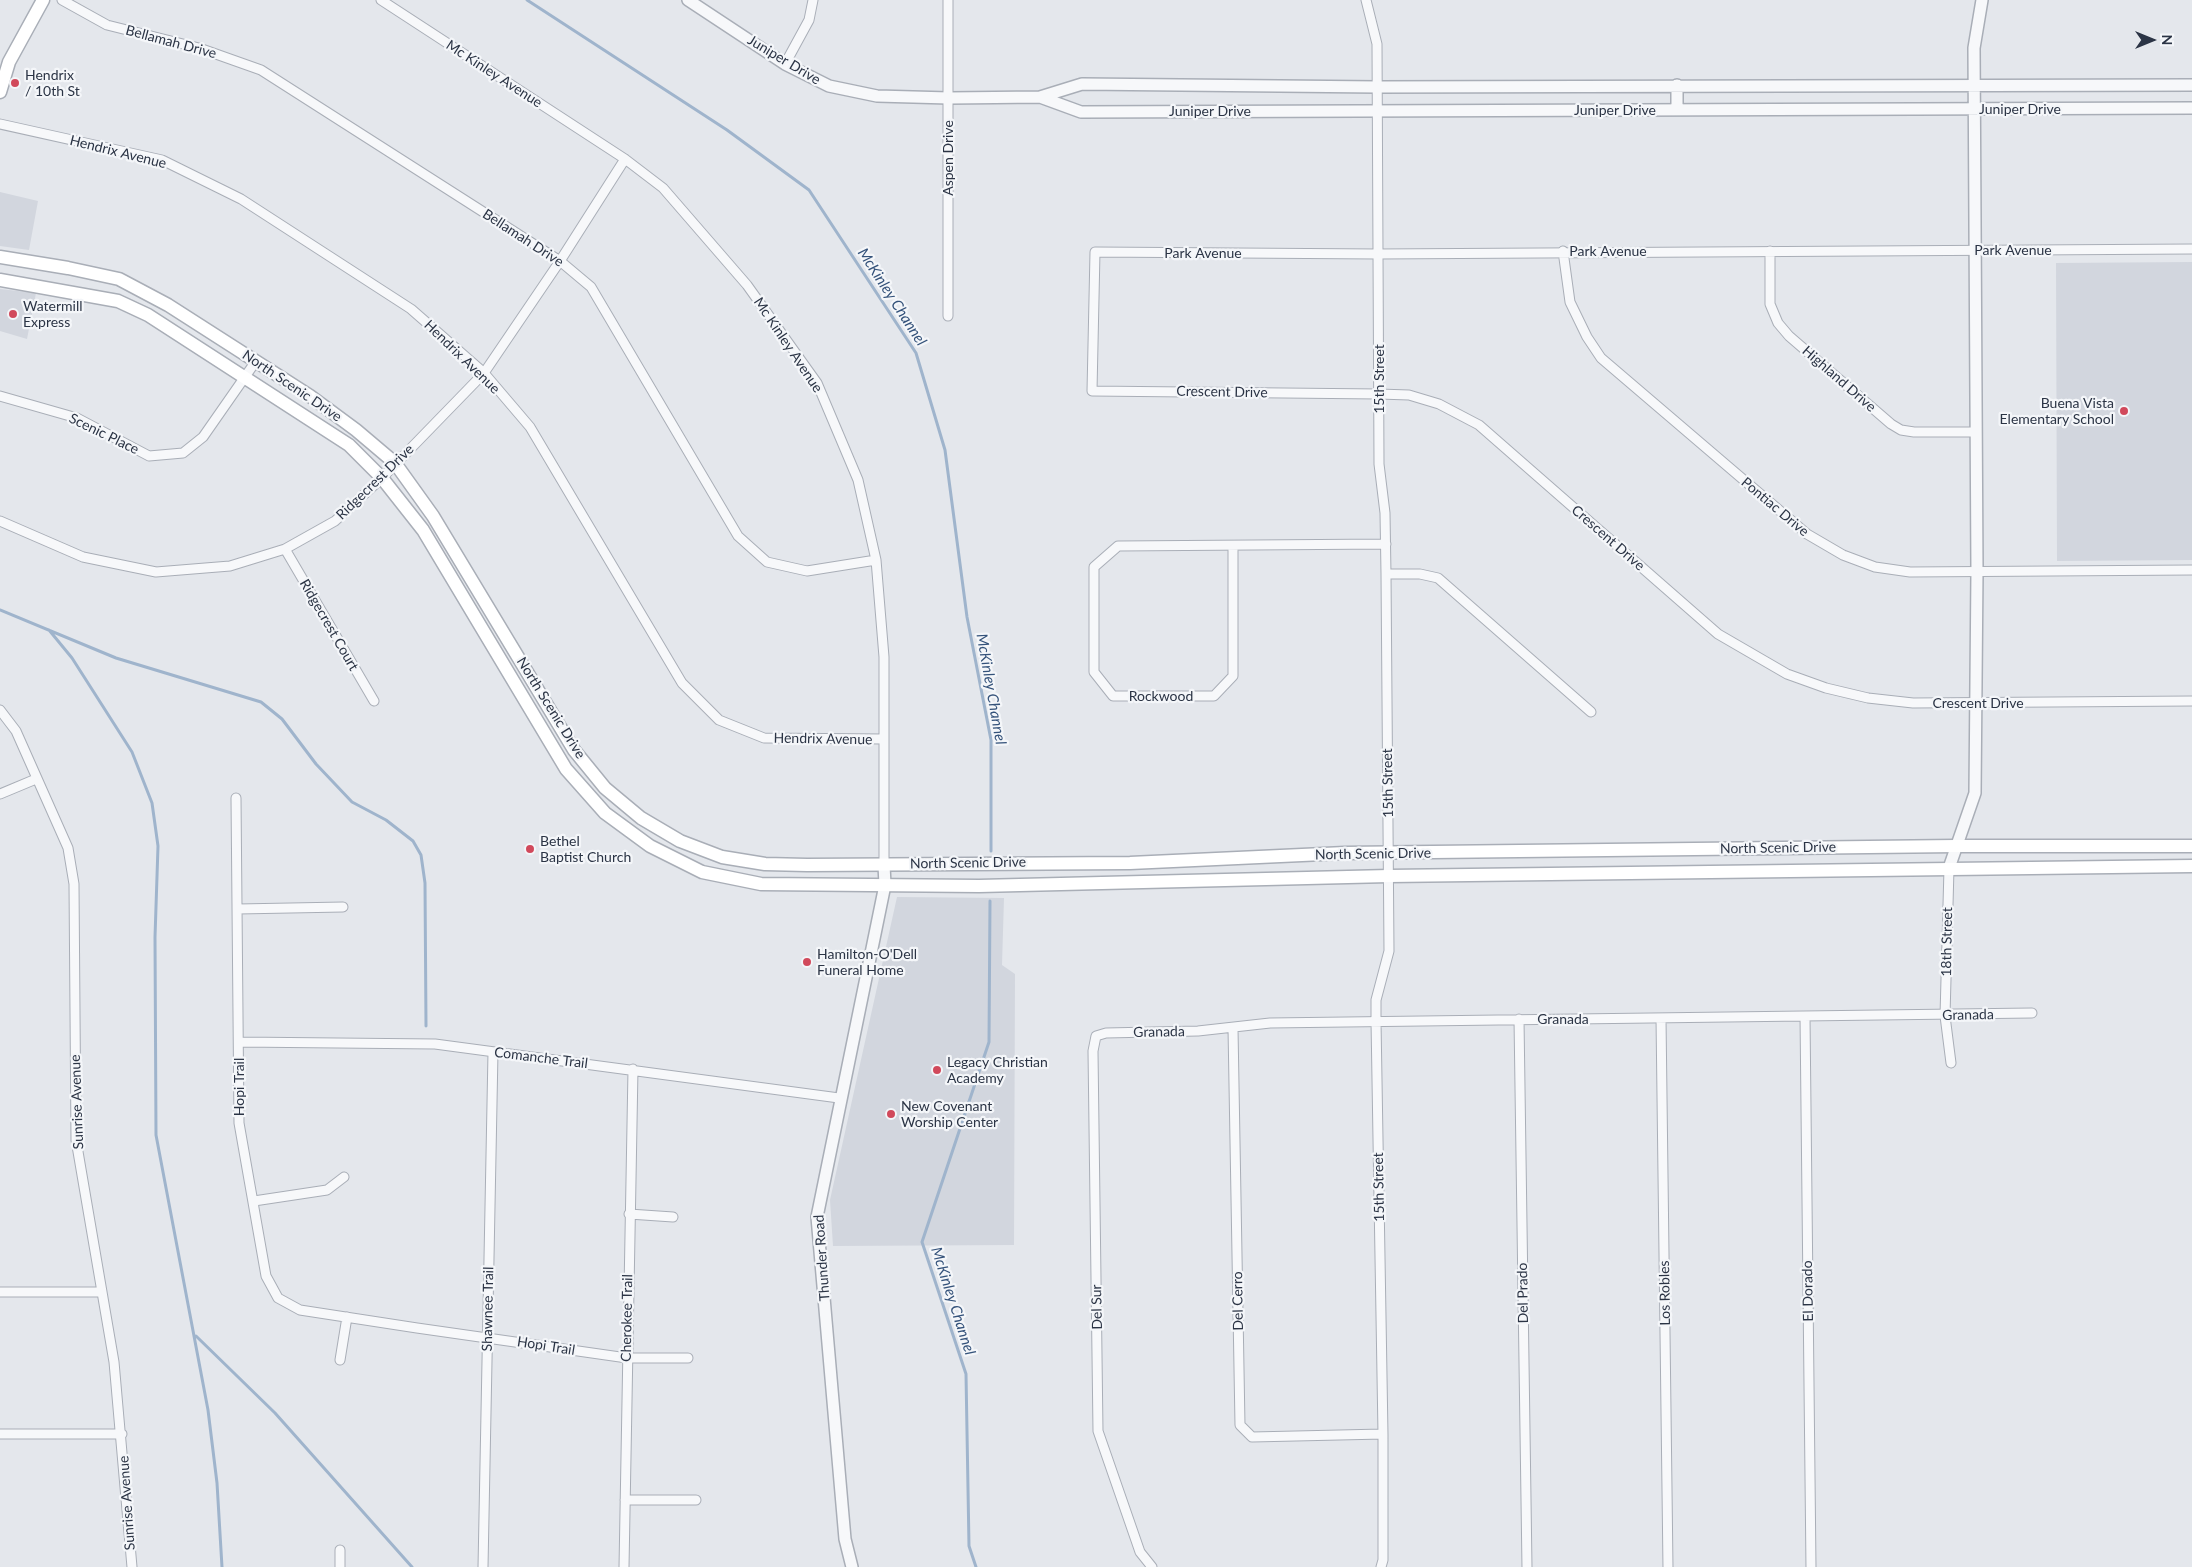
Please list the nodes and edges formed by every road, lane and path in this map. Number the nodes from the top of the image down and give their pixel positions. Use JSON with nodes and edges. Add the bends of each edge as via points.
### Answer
{"nodes":[{"id":1,"x":43,"y":0,"type":"edge"},
{"id":2,"x":62,"y":0,"type":"edge"},
{"id":3,"x":381,"y":0,"type":"edge"},
{"id":4,"x":688,"y":0,"type":"edge"},
{"id":5,"x":814,"y":0,"type":"edge"},
{"id":6,"x":948,"y":0,"type":"edge"},
{"id":7,"x":1366,"y":0,"type":"edge"},
{"id":8,"x":1982,"y":0,"type":"edge"},
{"id":9,"x":785,"y":64,"type":"junction"},
{"id":10,"x":1974,"y":84,"type":"junction"},
{"id":11,"x":1677,"y":85,"type":"junction"},
{"id":12,"x":2192,"y":85,"type":"edge"},
{"id":13,"x":1378,"y":87,"type":"junction"},
{"id":14,"x":0,"y":92,"type":"edge"},
{"id":15,"x":1040,"y":97,"type":"junction"},
{"id":16,"x":949,"y":98,"type":"junction"},
{"id":17,"x":2192,"y":108,"type":"edge"},
{"id":18,"x":1974,"y":109,"type":"junction"},
{"id":19,"x":1378,"y":110,"type":"junction"},
{"id":20,"x":1677,"y":110,"type":"junction"},
{"id":21,"x":0,"y":124,"type":"edge"},
{"id":22,"x":625,"y":159,"type":"junction"},
{"id":23,"x":2192,"y":249,"type":"edge"},
{"id":24,"x":1975,"y":250,"type":"junction"},
{"id":25,"x":1563,"y":251,"type":"junction"},
{"id":26,"x":1770,"y":251,"type":"junction"},
{"id":27,"x":1378,"y":254,"type":"junction"},
{"id":28,"x":0,"y":257,"type":"edge"},
{"id":29,"x":560,"y":261,"type":"junction"},
{"id":30,"x":0,"y":280,"type":"edge"},
{"id":31,"x":948,"y":316,"type":"dead end"},
{"id":32,"x":1093,"y":322,"type":"joint"},
{"id":33,"x":256,"y":361,"type":"junction"},
{"id":34,"x":484,"y":374,"type":"junction"},
{"id":35,"x":245,"y":377,"type":"junction"},
{"id":36,"x":1379,"y":394,"type":"junction"},
{"id":37,"x":0,"y":396,"type":"edge"},
{"id":38,"x":1976,"y":432,"type":"junction"},
{"id":39,"x":395,"y":463,"type":"junction"},
{"id":40,"x":382,"y":478,"type":"junction"},
{"id":41,"x":0,"y":521,"type":"edge"},
{"id":42,"x":1386,"y":544,"type":"junction"},
{"id":43,"x":1233,"y":546,"type":"junction"},
{"id":44,"x":285,"y":549,"type":"junction"},
{"id":45,"x":876,"y":560,"type":"junction"},
{"id":46,"x":2192,"y":570,"type":"edge"},
{"id":47,"x":1977,"y":571,"type":"junction"},
{"id":48,"x":1386,"y":574,"type":"junction"},
{"id":49,"x":541,"y":694,"type":"junction"},
{"id":50,"x":374,"y":701,"type":"dead end"},
{"id":51,"x":2192,"y":702,"type":"edge"},
{"id":52,"x":527,"y":703,"type":"junction"},
{"id":53,"x":1977,"y":703,"type":"junction"},
{"id":54,"x":0,"y":710,"type":"edge"},
{"id":55,"x":1591,"y":712,"type":"dead end"},
{"id":56,"x":884,"y":739,"type":"junction"},
{"id":57,"x":36,"y":778,"type":"junction"},
{"id":58,"x":0,"y":794,"type":"edge"},
{"id":59,"x":236,"y":798,"type":"dead end"},
{"id":60,"x":1956,"y":846,"type":"junction"},
{"id":61,"x":2192,"y":846,"type":"edge"},
{"id":62,"x":1389,"y":853,"type":"junction"},
{"id":63,"x":1130,"y":863,"type":"junction"},
{"id":64,"x":884,"y":865,"type":"junction"},
{"id":65,"x":2192,"y":866,"type":"edge"},
{"id":66,"x":1949,"y":868,"type":"junction"},
{"id":67,"x":1389,"y":876,"type":"junction"},
{"id":68,"x":1130,"y":881,"type":"junction"},
{"id":69,"x":885,"y":885,"type":"junction"},
{"id":70,"x":343,"y":907,"type":"dead end"},
{"id":71,"x":238,"y":909,"type":"junction"},
{"id":72,"x":2032,"y":1013,"type":"dead end"},
{"id":73,"x":1805,"y":1016,"type":"junction"},
{"id":74,"x":1945,"y":1016,"type":"junction"},
{"id":75,"x":1661,"y":1018,"type":"junction"},
{"id":76,"x":1519,"y":1019,"type":"junction"},
{"id":77,"x":1376,"y":1021,"type":"junction"},
{"id":78,"x":1233,"y":1028,"type":"junction"},
{"id":79,"x":1096,"y":1036,"type":"joint"},
{"id":80,"x":240,"y":1042,"type":"junction"},
{"id":81,"x":493,"y":1052,"type":"junction"},
{"id":82,"x":1951,"y":1063,"type":"dead end"},
{"id":83,"x":632,"y":1069,"type":"junction"},
{"id":84,"x":840,"y":1098,"type":"junction"},
{"id":85,"x":344,"y":1177,"type":"dead end"},
{"id":86,"x":254,"y":1201,"type":"junction"},
{"id":87,"x":629,"y":1214,"type":"junction"},
{"id":88,"x":673,"y":1217,"type":"dead end"},
{"id":89,"x":0,"y":1292,"type":"edge"},
{"id":90,"x":102,"y":1292,"type":"junction"},
{"id":91,"x":347,"y":1317,"type":"junction"},
{"id":92,"x":487,"y":1337,"type":"junction"},
{"id":93,"x":627,"y":1358,"type":"junction"},
{"id":94,"x":688,"y":1358,"type":"dead end"},
{"id":95,"x":340,"y":1360,"type":"dead end"},
{"id":96,"x":0,"y":1434,"type":"edge"},
{"id":97,"x":122,"y":1434,"type":"junction"},
{"id":98,"x":1383,"y":1434,"type":"junction"},
{"id":99,"x":625,"y":1500,"type":"junction"},
{"id":100,"x":696,"y":1500,"type":"dead end"},
{"id":101,"x":340,"y":1550,"type":"dead end"},
{"id":102,"x":132,"y":1567,"type":"edge"},
{"id":103,"x":340,"y":1567,"type":"edge"},
{"id":104,"x":483,"y":1567,"type":"edge"},
{"id":105,"x":624,"y":1567,"type":"edge"},
{"id":106,"x":852,"y":1567,"type":"edge"},
{"id":107,"x":1152,"y":1567,"type":"edge"},
{"id":108,"x":1381,"y":1567,"type":"edge"},
{"id":109,"x":1527,"y":1567,"type":"edge"},
{"id":110,"x":1668,"y":1567,"type":"edge"},
{"id":111,"x":1811,"y":1567,"type":"edge"}],
"edges":[{"from":1,"to":14,"type":"main road","via":[[9,62]]},
{"from":2,"to":29,"type":"street","name":"Bellamah Drive","via":[[107,25],[199,48],[262,70]]},
{"from":3,"to":22,"type":"street","name":"Mc Kinley Avenue"},
{"from":4,"to":9,"type":"street","name":"Juniper Drive"},
{"from":5,"to":9,"type":"street","via":[[809,20]]},
{"from":6,"to":16,"type":"street","name":"Aspen Drive"},
{"from":7,"to":13,"type":"street","name":"15th Street","via":[[1377,44]]},
{"from":8,"to":10,"type":"street","via":[[1974,48]]},
{"from":9,"to":16,"type":"street","name":"Juniper Drive","via":[[829,86],[877,96]]},
{"from":10,"to":11,"type":"street","name":"Juniper Drive"},
{"from":10,"to":12,"type":"street","name":"Juniper Drive"},
{"from":10,"to":18,"type":"street"},
{"from":11,"to":13,"type":"street","name":"Juniper Drive"},
{"from":11,"to":20,"type":"street"},
{"from":13,"to":15,"type":"street","name":"Juniper Drive","via":[[1082,84]]},
{"from":13,"to":19,"type":"street","name":"15th Street"},
{"from":15,"to":16,"type":"street","name":"Juniper Drive"},
{"from":15,"to":19,"type":"street","name":"Juniper Drive","via":[[1081,112]]},
{"from":16,"to":31,"type":"street","name":"Aspen Drive"},
{"from":17,"to":18,"type":"street","name":"Juniper Drive"},
{"from":18,"to":20,"type":"street","name":"Juniper Drive"},
{"from":18,"to":24,"type":"street"},
{"from":19,"to":20,"type":"street","name":"Juniper Drive"},
{"from":19,"to":27,"type":"street","name":"15th Street"},
{"from":21,"to":34,"type":"street","name":"Hendrix Avenue","via":[[162,160],[241,199],[411,309]]},
{"from":22,"to":29,"type":"street","name":"Ridgecrest Drive"},
{"from":22,"to":45,"type":"street","name":"Mc Kinley Avenue","via":[[663,188],[741,277],[817,383],[858,480]]},
{"from":23,"to":24,"type":"street","name":"Park Avenue"},
{"from":24,"to":26,"type":"street","name":"Park Avenue"},
{"from":24,"to":38,"type":"street"},
{"from":25,"to":26,"type":"street","name":"Park Avenue"},
{"from":25,"to":27,"type":"street","name":"Park Avenue"},
{"from":25,"to":47,"type":"street","name":"Pontiac Drive","via":[[1570,302],[1586,337],[1601,358],[1807,534],[1843,555],[1875,567],[1910,572]]},
{"from":26,"to":38,"type":"street","name":"Highland Drive","via":[[1770,304],[1778,323],[1789,336],[1901,430]]},
{"from":27,"to":32,"type":"street","name":"Park Avenue","via":[[1095,252]]},
{"from":27,"to":36,"type":"street","name":"15th Street"},
{"from":28,"to":33,"type":"main road","name":"North Scenic Drive","via":[[120,279],[168,305]]},
{"from":29,"to":34,"type":"street","name":"Ridgecrest Drive"},
{"from":29,"to":45,"type":"street","name":"Bellamah Drive","via":[[591,286],[738,536],[767,562],[807,570]]},
{"from":30,"to":35,"type":"main road","name":"North Scenic Drive","via":[[118,302],[148,316]]},
{"from":32,"to":36,"type":"street","name":"Crescent Drive","via":[[1092,391]]},
{"from":33,"to":35,"type":"street","name":"Scenic Place"},
{"from":33,"to":39,"type":"main road","name":"North Scenic Drive","via":[[340,419]]},
{"from":34,"to":39,"type":"street","name":"Ridgecrest Drive"},
{"from":34,"to":56,"type":"street","name":"Hendrix Avenue","via":[[530,427],[682,683],[719,720],[764,738]]},
{"from":35,"to":37,"type":"street","name":"Scenic Place","via":[[203,437],[183,453],[149,456],[77,418]]},
{"from":35,"to":40,"type":"main road","name":"North Scenic Drive","via":[[349,445]]},
{"from":36,"to":42,"type":"street","name":"15th Street","via":[[1379,464]]},
{"from":36,"to":53,"type":"street","name":"Crescent Drive","via":[[1409,395],[1439,404],[1479,425],[1718,634],[1787,674],[1868,698],[1913,703]]},
{"from":38,"to":47,"type":"street"},
{"from":39,"to":40,"type":"street","name":"Ridgecrest Drive"},
{"from":39,"to":49,"type":"main road","name":"North Scenic Drive","via":[[433,516]]},
{"from":40,"to":44,"type":"street","name":"Ridgecrest Drive","via":[[335,521]]},
{"from":40,"to":52,"type":"main road","name":"North Scenic Drive","via":[[423,530]]},
{"from":41,"to":44,"type":"street","name":"Ridgecrest Drive","via":[[82,557],[156,572],[230,566]]},
{"from":42,"to":43,"type":"street","name":"Rockwood"},
{"from":42,"to":48,"type":"street","name":"15th Street"},
{"from":43,"to":43,"type":"street","name":"Rockwood","via":[[1118,546],[1094,567],[1094,672],[1113,696],[1214,696],[1233,676]]},
{"from":44,"to":50,"type":"street","name":"Ridgecrest Court"},
{"from":45,"to":56,"type":"street","name":"Mc Kinley Avenue","via":[[884,658]]},
{"from":46,"to":47,"type":"street","name":"Pontiac Drive"},
{"from":47,"to":53,"type":"street"},
{"from":48,"to":55,"type":"street","via":[[1420,574],[1438,578]]},
{"from":48,"to":62,"type":"street","name":"15th Street"},
{"from":49,"to":52,"type":"street"},
{"from":49,"to":64,"type":"main road","name":"North Scenic Drive","via":[[574,750],[605,788],[640,818],[680,841],[722,857],[766,864]]},
{"from":51,"to":53,"type":"street","name":"Crescent Drive"},
{"from":52,"to":69,"type":"main road","name":"North Scenic Drive","via":[[566,769],[605,813],[650,846],[702,872],[761,884]]},
{"from":53,"to":60,"type":"street","via":[[1975,793]]},
{"from":54,"to":57,"type":"street","name":"Sunrise Avenue","via":[[16,731]]},
{"from":56,"to":64,"type":"street","name":"Mc Kinley Avenue"},
{"from":57,"to":58,"type":"street"},
{"from":57,"to":90,"type":"street","name":"Sunrise Avenue","via":[[68,848],[74,884],[76,1140]]},
{"from":59,"to":71,"type":"street","name":"Hopi Trail"},
{"from":60,"to":61,"type":"main road","name":"North Scenic Drive"},
{"from":60,"to":62,"type":"main road","name":"North Scenic Drive"},
{"from":60,"to":66,"type":"street"},
{"from":62,"to":63,"type":"main road","name":"North Scenic Drive"},
{"from":62,"to":67,"type":"street","name":"15th Street"},
{"from":63,"to":64,"type":"main road","name":"North Scenic Drive"},
{"from":63,"to":68,"type":"street"},
{"from":64,"to":69,"type":"street","name":"Thunder Road"},
{"from":65,"to":66,"type":"main road","name":"North Scenic Drive"},
{"from":66,"to":67,"type":"main road","name":"North Scenic Drive"},
{"from":66,"to":74,"type":"street","name":"18th Street"},
{"from":67,"to":68,"type":"main road","name":"North Scenic Drive"},
{"from":67,"to":77,"type":"street","name":"15th Street","via":[[1389,951],[1376,1000]]},
{"from":68,"to":69,"type":"main road","name":"North Scenic Drive","via":[[979,886]]},
{"from":69,"to":84,"type":"street","name":"Thunder Road"},
{"from":70,"to":71,"type":"street"},
{"from":71,"to":80,"type":"street","name":"Hopi Trail"},
{"from":72,"to":74,"type":"street","name":"Granada"},
{"from":73,"to":74,"type":"street","name":"Granada"},
{"from":73,"to":75,"type":"street","name":"Granada"},
{"from":73,"to":111,"type":"street","name":"El Dorado"},
{"from":74,"to":82,"type":"street","name":"18th Street"},
{"from":75,"to":76,"type":"street","name":"Granada"},
{"from":75,"to":110,"type":"street","name":"Los Robles"},
{"from":76,"to":77,"type":"street","name":"Granada"},
{"from":76,"to":109,"type":"street","name":"Del Prado"},
{"from":77,"to":78,"type":"street","name":"Granada","via":[[1270,1023]]},
{"from":77,"to":98,"type":"street","name":"15th Street"},
{"from":78,"to":79,"type":"street","name":"Granada"},
{"from":78,"to":98,"type":"street","name":"Del Cerro","via":[[1240,1425],[1252,1437]]},
{"from":79,"to":107,"type":"street","name":"Del Sur","via":[[1093,1051],[1098,1431],[1140,1552]]},
{"from":80,"to":81,"type":"street","name":"Comanche Trail","via":[[422,1043]]},
{"from":80,"to":86,"type":"street","name":"Hopi Trail","via":[[239,1123]]},
{"from":81,"to":83,"type":"street","name":"Comanche Trail"},
{"from":81,"to":92,"type":"street","name":"Shawnee Trail"},
{"from":83,"to":84,"type":"street","name":"Comanche Trail"},
{"from":83,"to":87,"type":"street","name":"Cherokee Trail"},
{"from":84,"to":106,"type":"street","name":"Thunder Road","via":[[817,1217],[846,1539]]},
{"from":85,"to":86,"type":"street","via":[[328,1190]]},
{"from":86,"to":91,"type":"street","name":"Hopi Trail","via":[[266,1276],[278,1298],[300,1310]]},
{"from":87,"to":88,"type":"street"},
{"from":87,"to":93,"type":"street","name":"Cherokee Trail"},
{"from":89,"to":90,"type":"street"},
{"from":90,"to":97,"type":"street","name":"Sunrise Avenue"},
{"from":91,"to":92,"type":"street","name":"Hopi Trail"},
{"from":91,"to":95,"type":"street"},
{"from":92,"to":93,"type":"street","name":"Hopi Trail"},
{"from":92,"to":104,"type":"street","name":"Shawnee Trail"},
{"from":93,"to":94,"type":"street","name":"Hopi Trail"},
{"from":93,"to":99,"type":"street","name":"Cherokee Trail"},
{"from":96,"to":97,"type":"street"},
{"from":97,"to":102,"type":"street","name":"Sunrise Avenue"},
{"from":98,"to":108,"type":"street","name":"15th Street"},
{"from":99,"to":100,"type":"street"},
{"from":99,"to":105,"type":"street","name":"Cherokee Trail"},
{"from":101,"to":103,"type":"street"}]}
